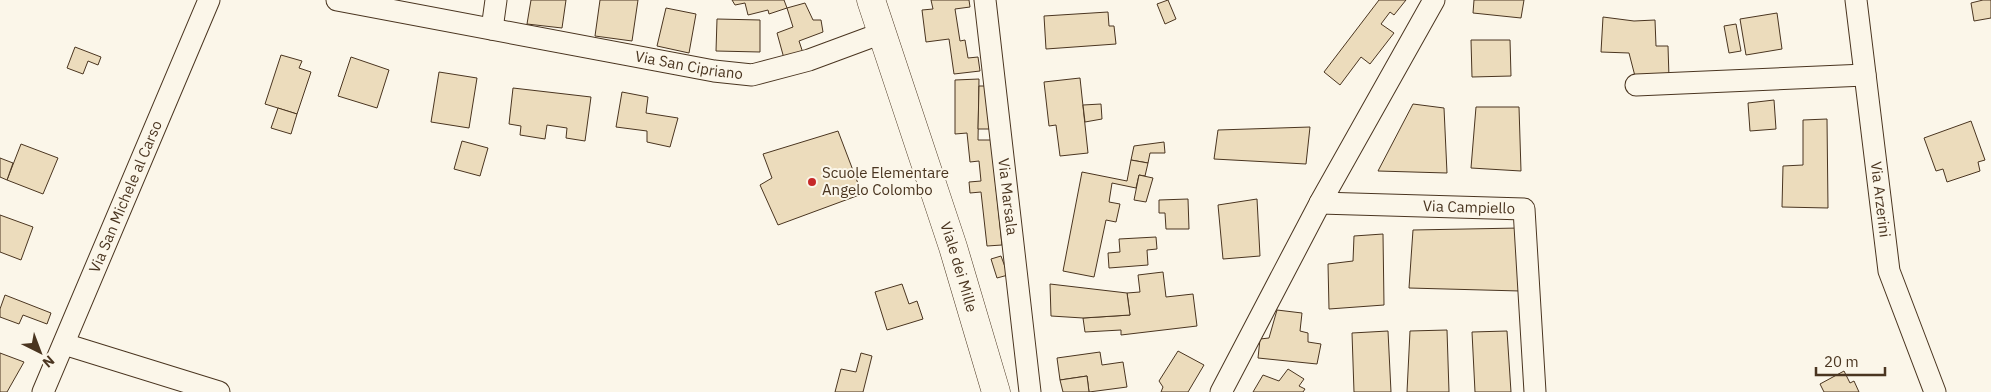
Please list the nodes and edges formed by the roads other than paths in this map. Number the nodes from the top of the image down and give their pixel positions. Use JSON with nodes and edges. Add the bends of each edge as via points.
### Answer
{"nodes":[{"id":1,"x":209,"y":0,"type":"edge"},
{"id":2,"x":337,"y":0,"type":"edge"},
{"id":3,"x":496,"y":0,"type":"edge"},
{"id":4,"x":871,"y":0,"type":"edge"},
{"id":5,"x":985,"y":0,"type":"edge"},
{"id":6,"x":1434,"y":0,"type":"edge"},
{"id":7,"x":1856,"y":0,"type":"edge"},
{"id":8,"x":492,"y":29,"type":"junction"},
{"id":9,"x":882,"y":33,"type":"junction"},
{"id":10,"x":1865,"y":75,"type":"junction"},
{"id":11,"x":1636,"y":85,"type":"dead end"},
{"id":12,"x":1320,"y":203,"type":"junction"},
{"id":13,"x":64,"y":344,"type":"junction"},
{"id":14,"x":43,"y":392,"type":"edge"},
{"id":15,"x":219,"y":392,"type":"edge"},
{"id":16,"x":996,"y":392,"type":"edge"},
{"id":17,"x":1030,"y":392,"type":"edge"},
{"id":18,"x":1221,"y":392,"type":"edge"},
{"id":19,"x":1535,"y":392,"type":"edge"},
{"id":20,"x":1936,"y":392,"type":"edge"}],
"edges":[{"from":1,"to":13,"type":"street","name":"Via San Michele al Carso"},
{"from":2,"to":8,"type":"street","name":"Via San Cipriano"},
{"from":3,"to":8,"type":"street"},
{"from":4,"to":9,"type":"main road","name":"Viale dei Mille"},
{"from":5,"to":17,"type":"street","name":"Via Marsala"},
{"from":6,"to":12,"type":"street"},
{"from":7,"to":10,"type":"street","name":"Via Arzerini"},
{"from":8,"to":9,"type":"street","name":"Via San Cipriano","via":[[714,71],[752,75],[809,60]]},
{"from":9,"to":16,"type":"main road","name":"Viale dei Mille","via":[[953,247]]},
{"from":10,"to":11,"type":"street"},
{"from":10,"to":20,"type":"street","name":"Via Arzerini","via":[[1889,271]]},
{"from":12,"to":18,"type":"street"},
{"from":12,"to":19,"type":"street","name":"Via Campiello","via":[[1524,209]]},
{"from":13,"to":14,"type":"street","name":"Via San Michele al Carso"},
{"from":13,"to":15,"type":"street"}]}
